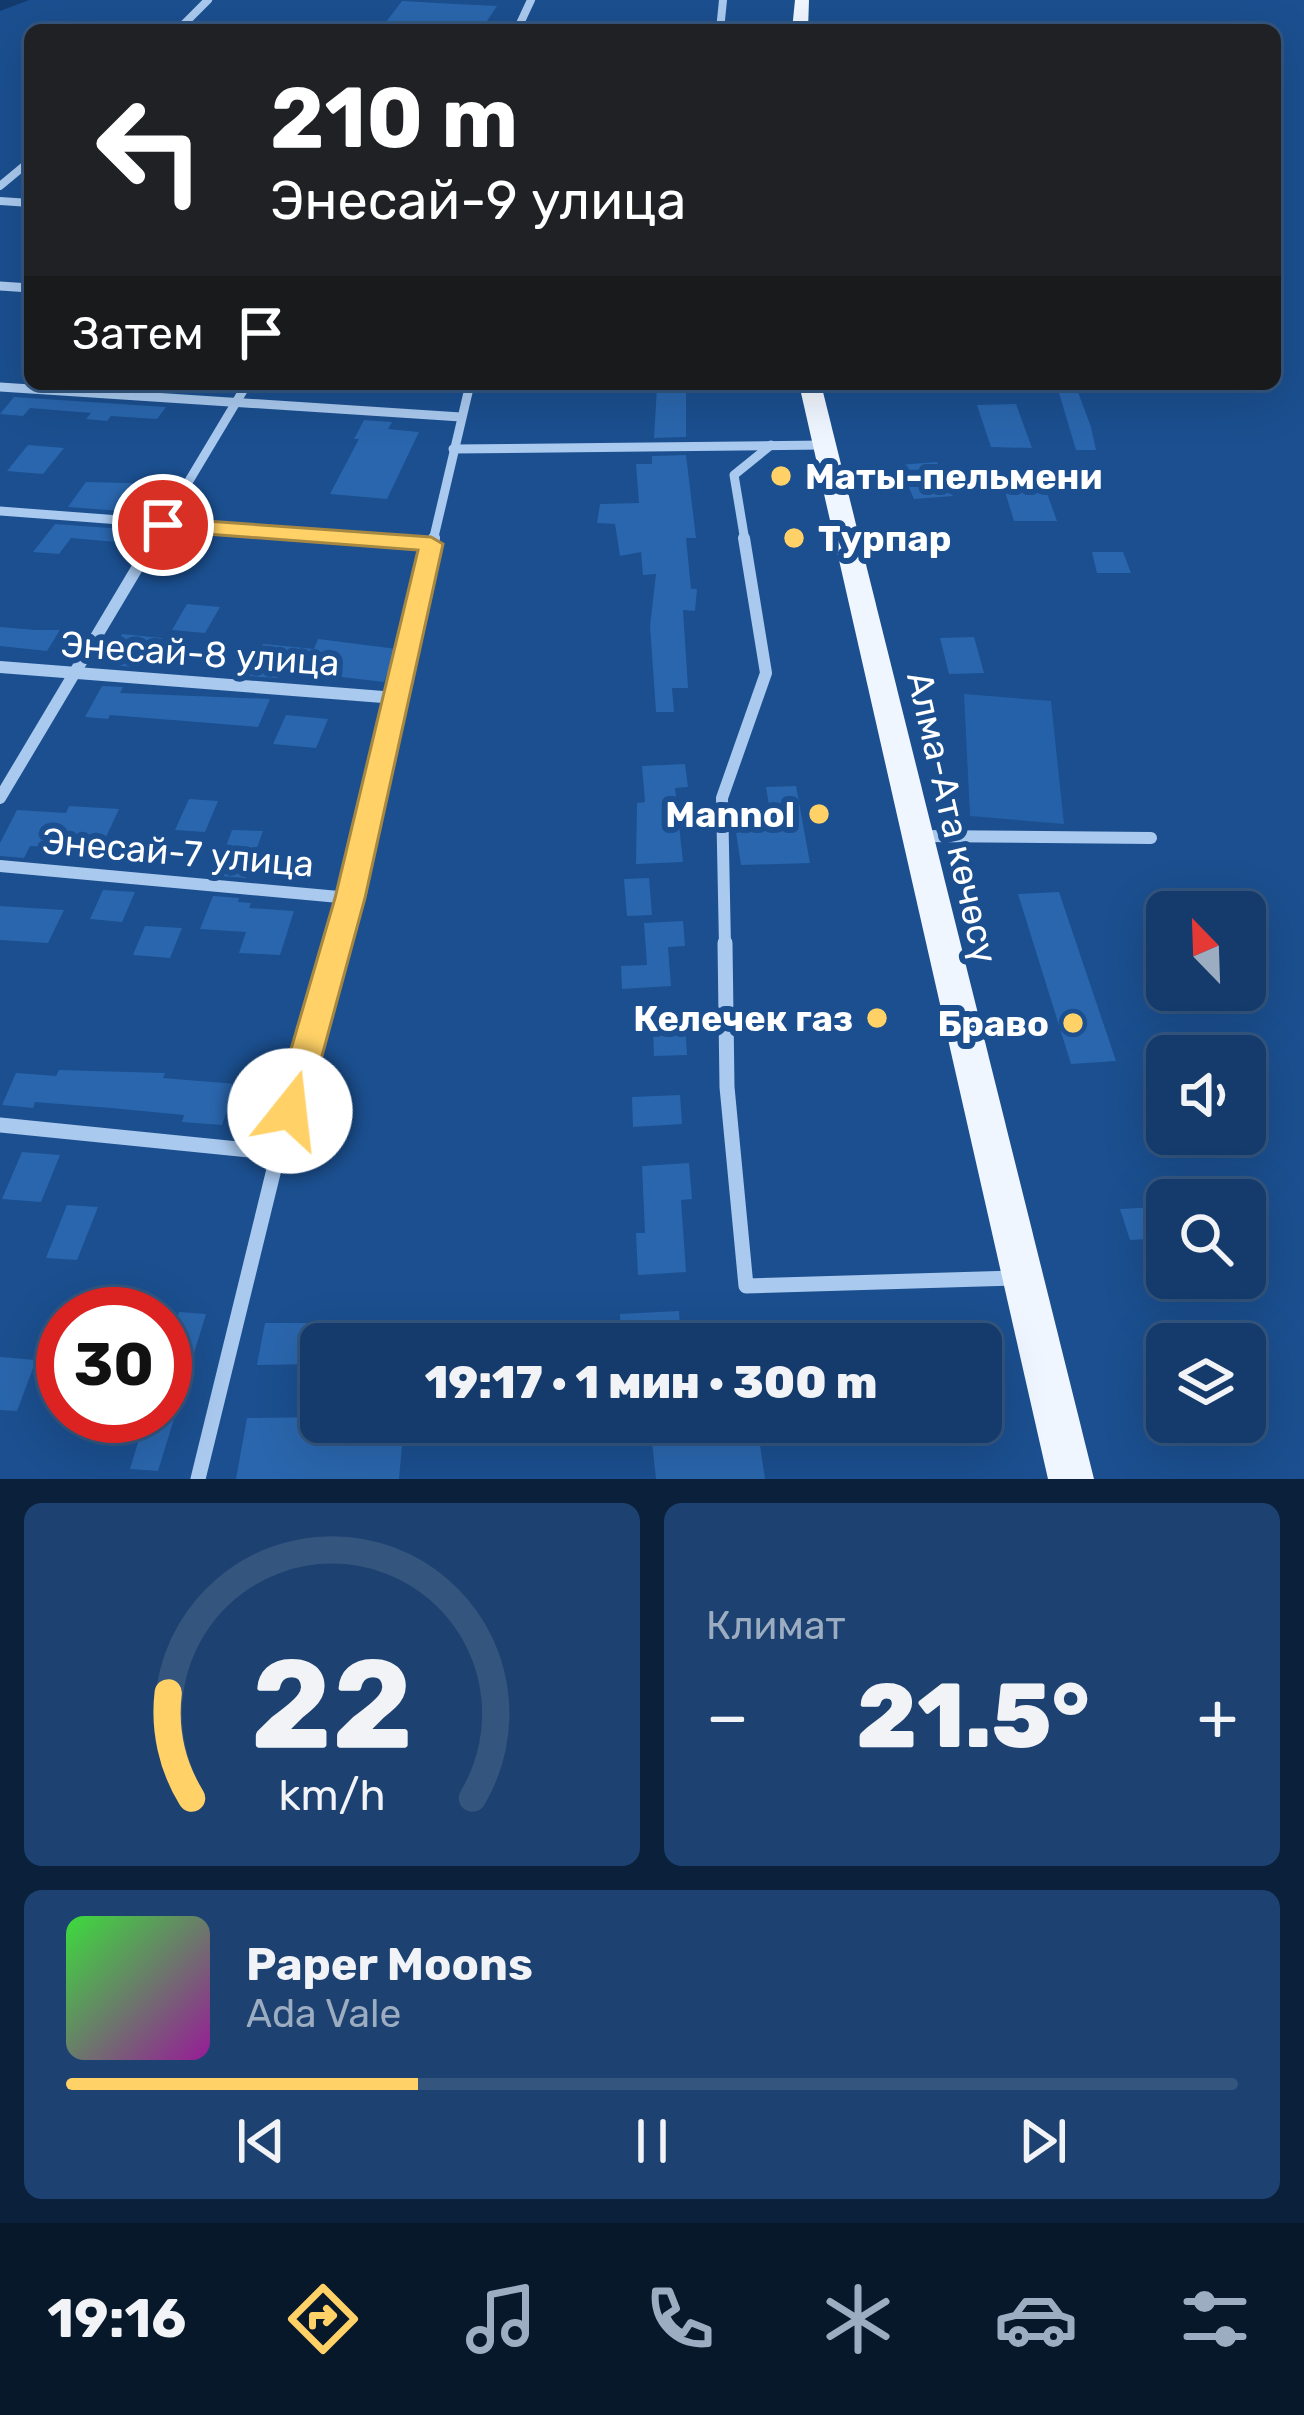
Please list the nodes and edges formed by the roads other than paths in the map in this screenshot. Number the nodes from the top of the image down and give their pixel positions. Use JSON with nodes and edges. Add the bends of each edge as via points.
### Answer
{"nodes":[{"id":1,"x":208,"y":0,"type":"edge"},
{"id":2,"x":520,"y":0,"type":"edge"},
{"id":3,"x":531,"y":0,"type":"edge"},
{"id":4,"x":184,"y":24,"type":"edge"},
{"id":5,"x":24,"y":166,"type":"edge"},
{"id":6,"x":0,"y":186,"type":"edge"},
{"id":7,"x":44,"y":390,"type":"edge"},
{"id":8,"x":244,"y":390,"type":"edge"},
{"id":9,"x":468,"y":390,"type":"edge"},
{"id":10,"x":811,"y":390,"type":"edge"},
{"id":11,"x":236,"y":403,"type":"junction"},
{"id":12,"x":461,"y":417,"type":"junction"},
{"id":13,"x":824,"y":445,"type":"junction"},
{"id":14,"x":771,"y":446,"type":"junction"},
{"id":15,"x":453,"y":449,"type":"junction"},
{"id":16,"x":0,"y":511,"type":"edge"},
{"id":17,"x":163,"y":525,"type":"junction"},
{"id":18,"x":431,"y":544,"type":"junction"},
{"id":19,"x":0,"y":667,"type":"edge"},
{"id":20,"x":74,"y":673,"type":"junction"},
{"id":21,"x":396,"y":698,"type":"junction"},
{"id":22,"x":0,"y":798,"type":"edge"},
{"id":23,"x":918,"y":836,"type":"junction"},
{"id":24,"x":1151,"y":838,"type":"dead end"},
{"id":25,"x":0,"y":866,"type":"edge"},
{"id":26,"x":350,"y":898,"type":"junction"},
{"id":27,"x":0,"y":1125,"type":"edge"},
{"id":28,"x":278,"y":1153,"type":"junction"},
{"id":29,"x":1023,"y":1277,"type":"junction"},
{"id":30,"x":198,"y":1479,"type":"edge"},
{"id":31,"x":1071,"y":1479,"type":"edge"}],
"edges":[{"from":1,"to":4,"type":"street"},
{"from":2,"to":3,"type":"street"},
{"from":5,"to":6,"type":"street"},
{"from":7,"to":11,"type":"street"},
{"from":8,"to":11,"type":"street"},
{"from":9,"to":12,"type":"street"},
{"from":10,"to":13,"type":"main road","name":"Алма-Ата көчөсү"},
{"from":11,"to":12,"type":"street"},
{"from":11,"to":17,"type":"street"},
{"from":12,"to":15,"type":"street"},
{"from":13,"to":14,"type":"street"},
{"from":13,"to":23,"type":"main road","name":"Алма-Ата көчөсү"},
{"from":14,"to":15,"type":"street"},
{"from":14,"to":29,"type":"street","via":[[734,475],[766,673],[722,798],[727,1087],[746,1286]]},
{"from":15,"to":18,"type":"street"},
{"from":16,"to":17,"type":"street"},
{"from":17,"to":18,"type":"street"},
{"from":17,"to":20,"type":"street"},
{"from":18,"to":21,"type":"street"},
{"from":19,"to":20,"type":"street","name":"Энесай-8 улица"},
{"from":20,"to":21,"type":"street","name":"Энесай-8 улица"},
{"from":20,"to":22,"type":"street"},
{"from":21,"to":26,"type":"street"},
{"from":23,"to":24,"type":"street"},
{"from":23,"to":29,"type":"main road","name":"Алма-Ата көчөсү"},
{"from":25,"to":26,"type":"street","name":"Энесай-7 улица"},
{"from":26,"to":28,"type":"street"},
{"from":27,"to":28,"type":"street"},
{"from":28,"to":30,"type":"street"},
{"from":29,"to":31,"type":"main road","name":"Алма-Ата көчөсү"}]}
